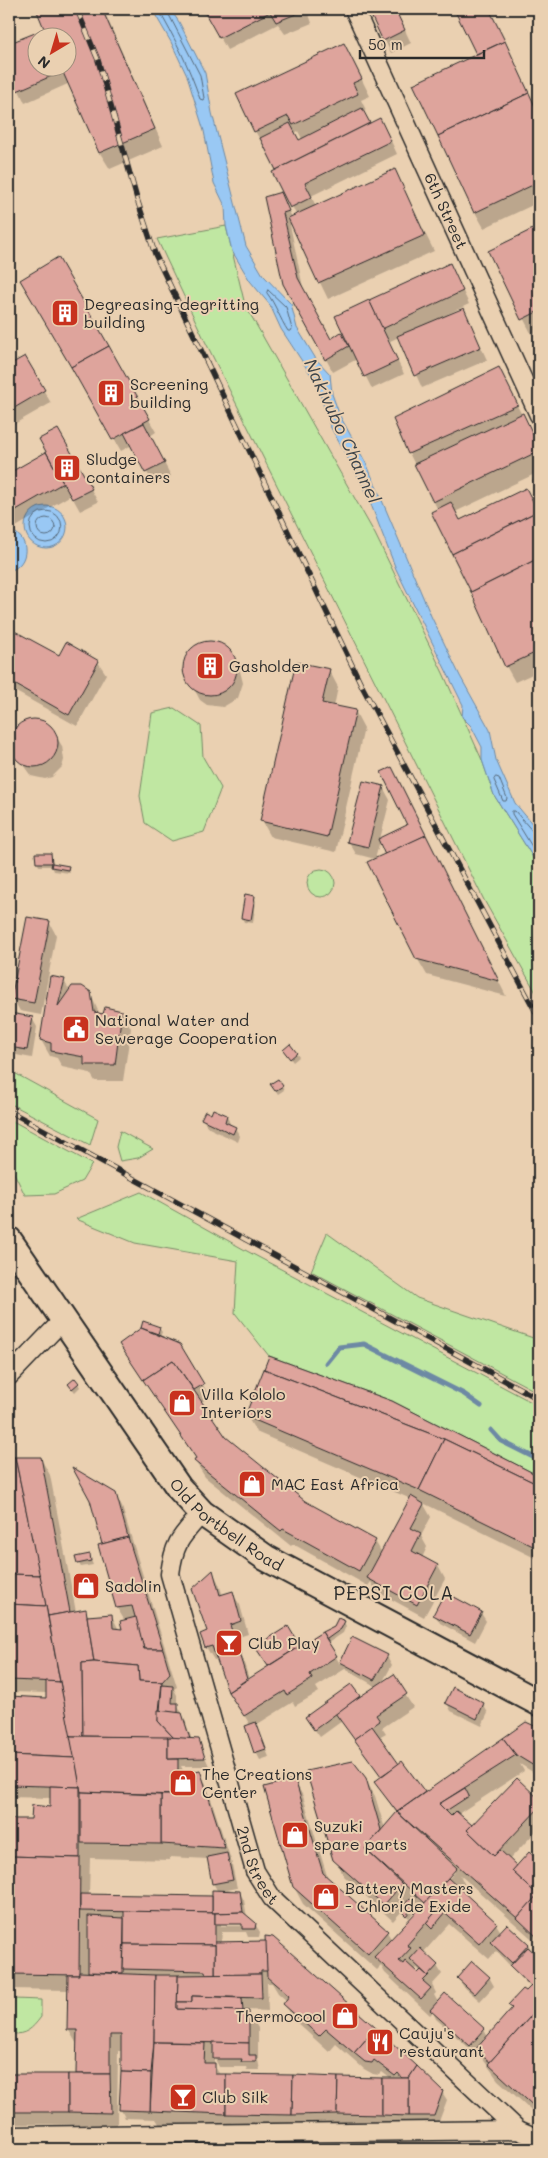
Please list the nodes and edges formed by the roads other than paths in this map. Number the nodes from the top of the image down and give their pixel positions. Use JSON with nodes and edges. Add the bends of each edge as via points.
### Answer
{"nodes":[{"id":1,"x":354,"y":9,"type":"edge"},
{"id":2,"x":539,"y":415,"type":"edge"},
{"id":3,"x":9,"y":1240,"type":"edge"},
{"id":4,"x":63,"y":1320,"type":"junction"},
{"id":5,"x":9,"y":1376,"type":"edge"},
{"id":6,"x":202,"y":1514,"type":"junction"},
{"id":7,"x":539,"y":1703,"type":"edge"},
{"id":8,"x":518,"y":2130,"type":"junction"},
{"id":9,"x":9,"y":2136,"type":"edge"},
{"id":10,"x":539,"y":2139,"type":"edge"}],
"edges":[{"from":1,"to":2,"type":"street","name":"6th Street"},
{"from":3,"to":4,"type":"main road","name":"Old Portbell Road"},
{"from":4,"to":5,"type":"street"},
{"from":4,"to":6,"type":"main road","name":"Old Portbell Road","via":[[179,1488]]},
{"from":6,"to":7,"type":"main road","name":"Old Portbell Road","via":[[266,1558]]},
{"from":6,"to":8,"type":"street","name":"2nd Street","via":[[177,1542],[170,1574],[255,1871],[272,1898]]},
{"from":8,"to":9,"type":"street"},
{"from":8,"to":10,"type":"street"}]}
